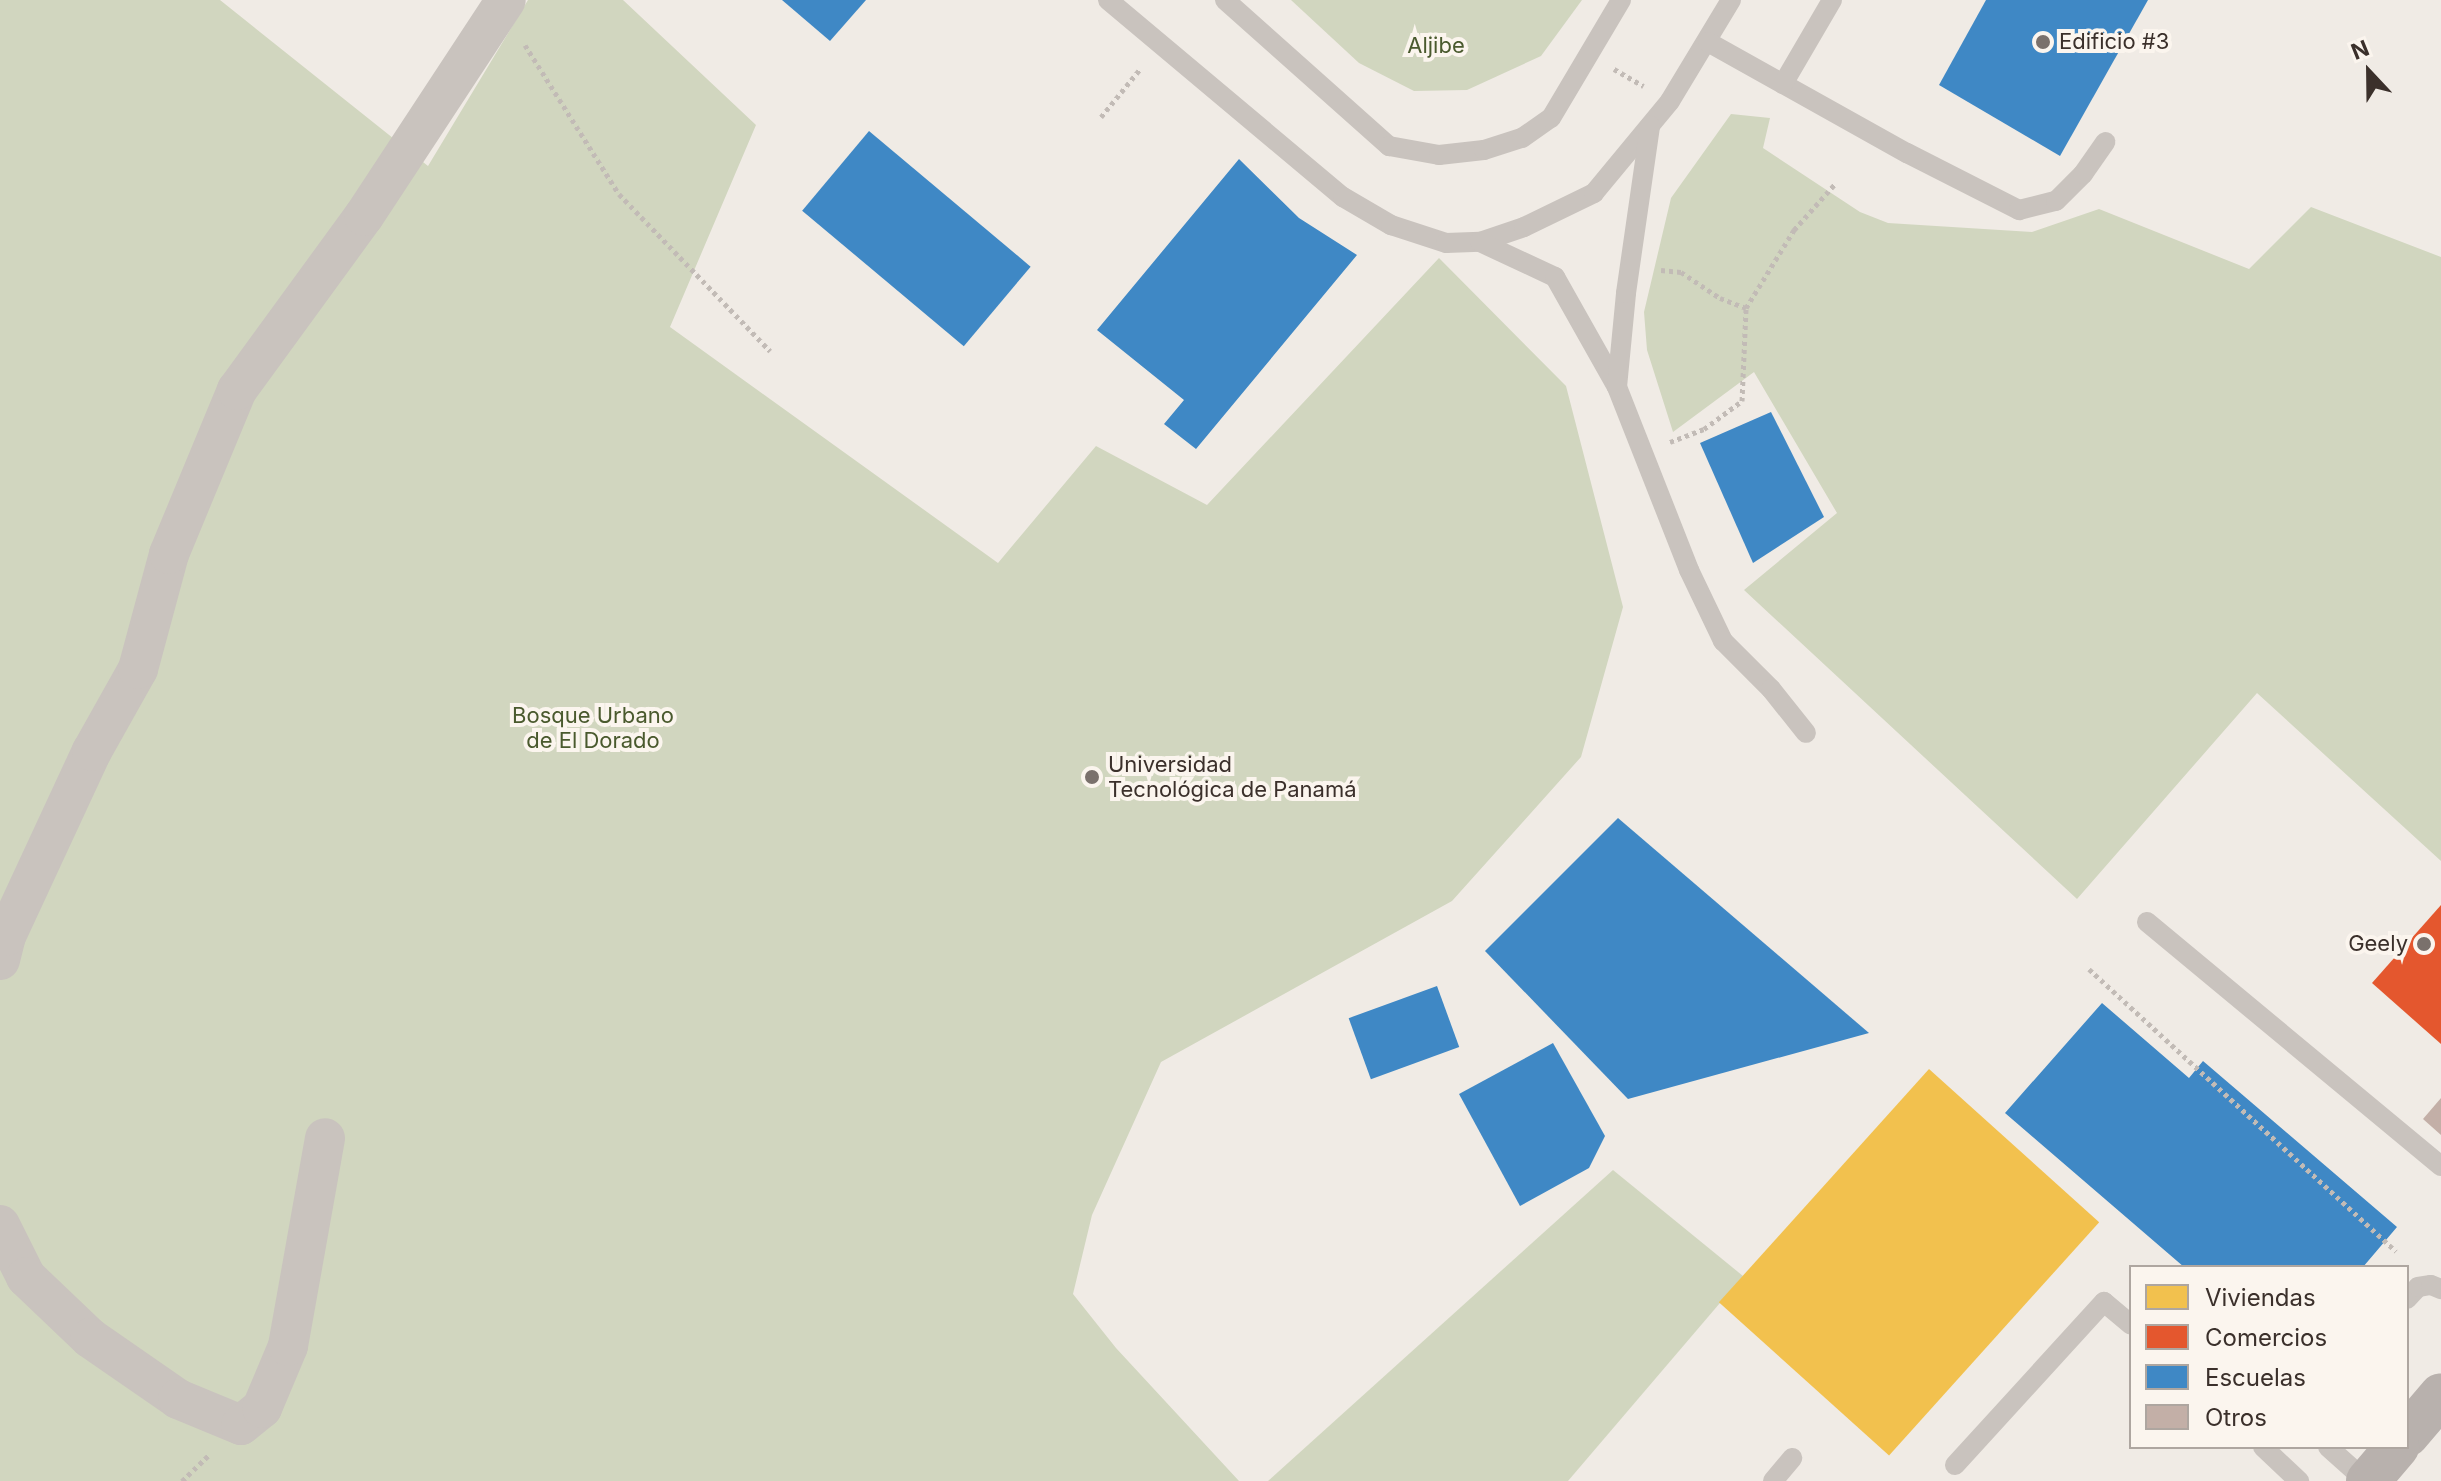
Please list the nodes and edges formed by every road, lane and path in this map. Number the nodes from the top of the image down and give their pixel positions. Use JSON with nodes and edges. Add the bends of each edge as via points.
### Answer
{"nodes":[{"id":1,"x":1108,"y":0,"type":"edge"},
{"id":2,"x":1225,"y":0,"type":"edge"},
{"id":3,"x":1621,"y":0,"type":"edge"},
{"id":4,"x":1731,"y":0,"type":"edge"},
{"id":5,"x":1832,"y":0,"type":"edge"},
{"id":6,"x":504,"y":4,"type":"edge"},
{"id":7,"x":1708,"y":42,"type":"junction"},
{"id":8,"x":1588,"y":55,"type":"junction"},
{"id":9,"x":1142,"y":67,"type":"dead end"},
{"id":10,"x":1783,"y":84,"type":"junction"},
{"id":11,"x":1670,"y":101,"type":"junction"},
{"id":12,"x":1101,"y":117,"type":"dead end"},
{"id":13,"x":1651,"y":124,"type":"junction"},
{"id":14,"x":2105,"y":142,"type":"dead end"},
{"id":15,"x":1835,"y":184,"type":"dead end"},
{"id":16,"x":1480,"y":242,"type":"junction"},
{"id":17,"x":1647,"y":269,"type":"dead end"},
{"id":18,"x":1746,"y":308,"type":"junction"},
{"id":19,"x":770,"y":351,"type":"dead end"},
{"id":20,"x":1617,"y":387,"type":"junction"},
{"id":21,"x":1665,"y":444,"type":"dead end"},
{"id":22,"x":1806,"y":733,"type":"dead end"},
{"id":23,"x":2147,"y":922,"type":"dead end"},
{"id":24,"x":0,"y":960,"type":"edge"},
{"id":25,"x":2089,"y":969,"type":"dead end"},
{"id":26,"x":325,"y":1138,"type":"dead end"},
{"id":27,"x":2441,"y":1166,"type":"edge"},
{"id":28,"x":0,"y":1225,"type":"edge"},
{"id":29,"x":2396,"y":1251,"type":"dead end"},
{"id":30,"x":2441,"y":1289,"type":"edge"},
{"id":31,"x":2409,"y":1297,"type":"edge"},
{"id":32,"x":2104,"y":1302,"type":"junction"},
{"id":33,"x":2129,"y":1309,"type":"edge"},
{"id":34,"x":2129,"y":1323,"type":"edge"},
{"id":35,"x":2441,"y":1395,"type":"edge"},
{"id":36,"x":2409,"y":1433,"type":"edge"},
{"id":37,"x":2265,"y":1449,"type":"edge"},
{"id":38,"x":2333,"y":1449,"type":"edge"},
{"id":39,"x":1792,"y":1458,"type":"dead end"},
{"id":40,"x":1955,"y":1465,"type":"dead end"},
{"id":41,"x":2373,"y":1466,"type":"edge"},
{"id":42,"x":1773,"y":1481,"type":"edge"},
{"id":43,"x":2299,"y":1481,"type":"edge"}],
"edges":[{"from":1,"to":16,"type":"lane","via":[[1343,197],[1391,225],[1446,243]]},
{"from":2,"to":8,"type":"lane","via":[[1389,146],[1439,155],[1484,150],[1532,131],[1551,118]]},
{"from":3,"to":8,"type":"lane"},
{"from":4,"to":7,"type":"lane"},
{"from":5,"to":10,"type":"lane"},
{"from":6,"to":19,"type":"path","via":[[619,194]]},
{"from":6,"to":24,"type":"street","via":[[364,216],[237,390],[169,554],[138,669],[92,751],[6,936]]},
{"from":7,"to":10,"type":"lane"},
{"from":7,"to":11,"type":"lane"},
{"from":8,"to":11,"type":"path"},
{"from":9,"to":12,"type":"path"},
{"from":10,"to":14,"type":"lane","via":[[2019,210],[2056,201]]},
{"from":11,"to":13,"type":"lane"},
{"from":13,"to":16,"type":"lane","via":[[1594,193]]},
{"from":13,"to":20,"type":"lane"},
{"from":15,"to":18,"type":"path","via":[[1794,230]]},
{"from":16,"to":20,"type":"lane","via":[[1555,277]]},
{"from":17,"to":18,"type":"path","via":[[1681,272]]},
{"from":18,"to":21,"type":"path","via":[[1742,401],[1704,429]]},
{"from":20,"to":22,"type":"lane","via":[[1689,570],[1723,641]]},
{"from":23,"to":27,"type":"lane"},
{"from":25,"to":29,"type":"path"},
{"from":26,"to":28,"type":"street","via":[[288,1346],[262,1408],[241,1425],[178,1399],[90,1338],[26,1277]]},
{"from":30,"to":31,"type":"lane","via":[[2418,1287]]},
{"from":32,"to":33,"type":"lane"},
{"from":32,"to":34,"type":"lane"},
{"from":32,"to":40,"type":"lane"},
{"from":35,"to":36,"type":"main road"},
{"from":37,"to":43,"type":"lane"},
{"from":38,"to":41,"type":"lane"},
{"from":39,"to":42,"type":"lane"}]}
